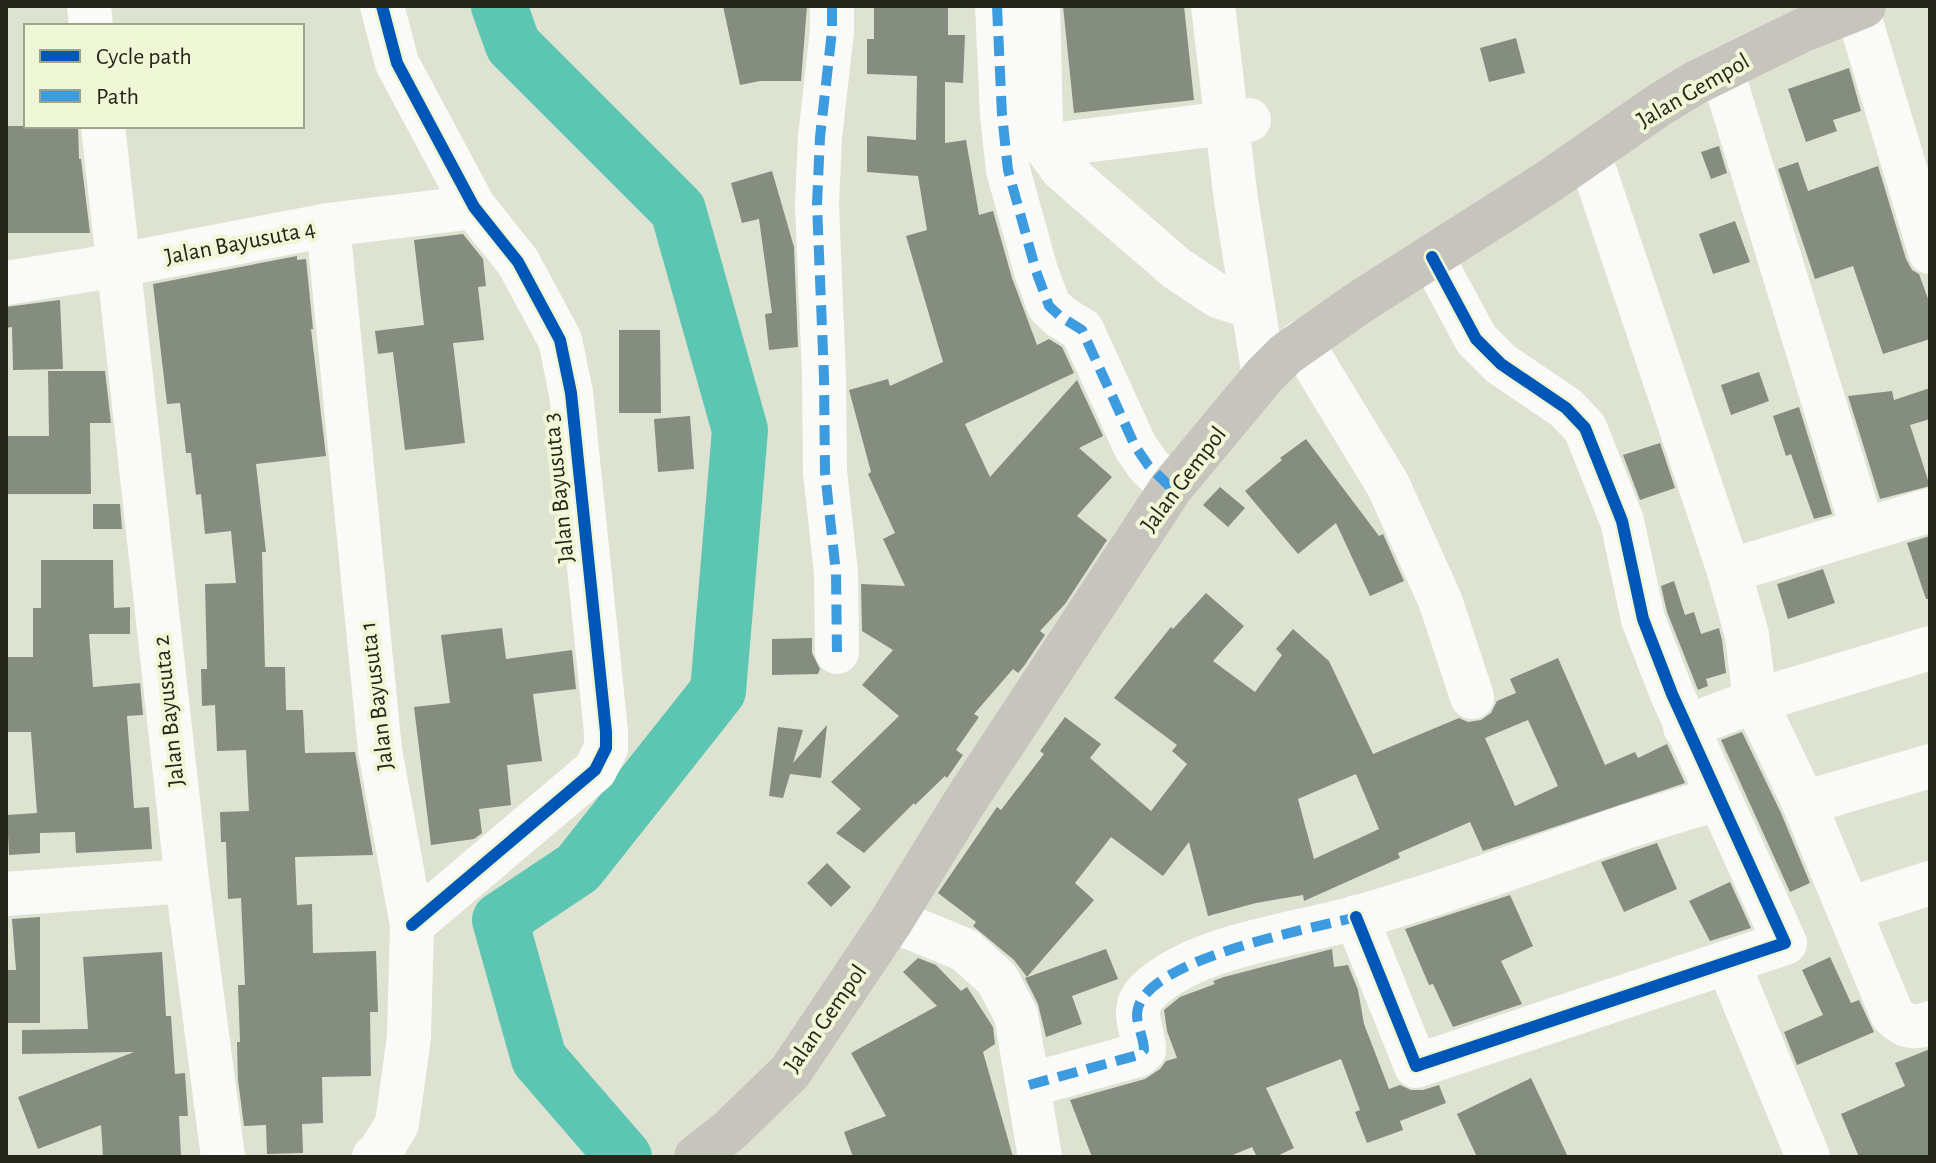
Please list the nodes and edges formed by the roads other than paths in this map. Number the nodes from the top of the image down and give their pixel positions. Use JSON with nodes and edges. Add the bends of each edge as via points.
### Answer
{"nodes":[{"id":1,"x":382,"y":6,"type":"edge"},
{"id":2,"x":832,"y":6,"type":"edge"},
{"id":3,"x":997,"y":6,"type":"edge"},
{"id":4,"x":1038,"y":6,"type":"edge"},
{"id":5,"x":1213,"y":6,"type":"edge"},
{"id":6,"x":1237,"y":6,"type":"edge"},
{"id":7,"x":1861,"y":7,"type":"edge"},
{"id":8,"x":1722,"y":71,"type":"junction"},
{"id":9,"x":1238,"y":122,"type":"junction"},
{"id":10,"x":103,"y":128,"type":"edge"},
{"id":11,"x":1045,"y":146,"type":"junction"},
{"id":12,"x":1589,"y":154,"type":"junction"},
{"id":13,"x":474,"y":207,"type":"junction"},
{"id":14,"x":328,"y":225,"type":"junction"},
{"id":15,"x":1930,"y":252,"type":"edge"},
{"id":16,"x":1432,"y":257,"type":"junction"},
{"id":17,"x":119,"y":265,"type":"junction"},
{"id":18,"x":6,"y":283,"type":"edge"},
{"id":19,"x":1252,"y":307,"type":"junction"},
{"id":20,"x":1284,"y":358,"type":"junction"},
{"id":21,"x":1171,"y":488,"type":"junction"},
{"id":22,"x":1930,"y":510,"type":"edge"},
{"id":23,"x":1863,"y":530,"type":"junction"},
{"id":24,"x":1729,"y":571,"type":"junction"},
{"id":25,"x":1930,"y":648,"type":"edge"},
{"id":26,"x":837,"y":652,"type":"dead end"},
{"id":27,"x":1472,"y":697,"type":"dead end"},
{"id":28,"x":1755,"y":701,"type":"junction"},
{"id":29,"x":1685,"y":727,"type":"junction"},
{"id":30,"x":1930,"y":766,"type":"edge"},
{"id":31,"x":1718,"y":798,"type":"junction"},
{"id":32,"x":1804,"y":803,"type":"junction"},
{"id":33,"x":187,"y":881,"type":"junction"},
{"id":34,"x":1930,"y":883,"type":"edge"},
{"id":35,"x":6,"y":894,"type":"edge"},
{"id":36,"x":1849,"y":909,"type":"junction"},
{"id":37,"x":1356,"y":917,"type":"junction"},
{"id":38,"x":892,"y":920,"type":"junction"},
{"id":39,"x":412,"y":925,"type":"junction"},
{"id":40,"x":1728,"y":963,"type":"junction"},
{"id":41,"x":1930,"y":1023,"type":"edge"},
{"id":42,"x":1029,"y":1085,"type":"junction"},
{"id":43,"x":712,"y":1144,"type":"edge"},
{"id":44,"x":223,"y":1157,"type":"edge"},
{"id":45,"x":374,"y":1157,"type":"edge"},
{"id":46,"x":1040,"y":1157,"type":"edge"},
{"id":47,"x":1808,"y":1157,"type":"edge"}],
"edges":[{"from":1,"to":13,"type":"street","name":"Jalan Bayusuta 3","via":[[397,63]]},
{"from":2,"to":26,"type":"street","via":[[817,204]]},
{"from":3,"to":21,"type":"street","via":[[1008,170],[1036,271],[1049,306],[1082,330],[1135,446]]},
{"from":4,"to":11,"type":"street"},
{"from":5,"to":9,"type":"street"},
{"from":6,"to":9,"type":"street"},
{"from":7,"to":8,"type":"main road","name":"Jalan Gempol"},
{"from":7,"to":15,"type":"street"},
{"from":8,"to":12,"type":"main road","name":"Jalan Gempol","via":[[1659,105]]},
{"from":8,"to":23,"type":"street"},
{"from":9,"to":11,"type":"street"},
{"from":9,"to":19,"type":"street"},
{"from":9,"to":20,"type":"street"},
{"from":10,"to":17,"type":"street","name":"Jalan Bayusuta 2"},
{"from":11,"to":19,"type":"street","via":[[1062,169],[1176,268],[1218,296]]},
{"from":12,"to":16,"type":"main road","name":"Jalan Gempol"},
{"from":12,"to":24,"type":"street"},
{"from":13,"to":14,"type":"street","name":"Jalan Bayusuta 4"},
{"from":13,"to":39,"type":"street","name":"Jalan Bayusuta 3","via":[[518,262],[560,340],[571,393],[606,748],[595,770]]},
{"from":14,"to":17,"type":"street","name":"Jalan Bayusuta 4"},
{"from":14,"to":39,"type":"street","name":"Jalan Bayusuta 1","via":[[380,750]]},
{"from":16,"to":20,"type":"main road","name":"Jalan Gempol"},
{"from":16,"to":29,"type":"street","via":[[1476,339],[1585,428],[1622,521],[1643,619]]},
{"from":17,"to":18,"type":"street","name":"Jalan Bayusuta 4"},
{"from":17,"to":33,"type":"street","name":"Jalan Bayusuta 2"},
{"from":19,"to":20,"type":"street"},
{"from":20,"to":21,"type":"main road","name":"Jalan Gempol"},
{"from":20,"to":27,"type":"street","via":[[1388,485],[1440,600]]},
{"from":21,"to":38,"type":"main road","name":"Jalan Gempol"},
{"from":22,"to":23,"type":"street"},
{"from":23,"to":24,"type":"street"},
{"from":24,"to":28,"type":"street","via":[[1747,635]]},
{"from":25,"to":28,"type":"street"},
{"from":28,"to":29,"type":"street"},
{"from":28,"to":32,"type":"street"},
{"from":29,"to":31,"type":"street"},
{"from":30,"to":32,"type":"street"},
{"from":31,"to":37,"type":"street"},
{"from":31,"to":40,"type":"street","via":[[1785,943]]},
{"from":32,"to":36,"type":"street"},
{"from":33,"to":35,"type":"street"},
{"from":33,"to":44,"type":"street","name":"Jalan Bayusuta 2"},
{"from":34,"to":36,"type":"street"},
{"from":36,"to":41,"type":"street","via":[[1892,1014],[1916,1028]]},
{"from":37,"to":40,"type":"street","via":[[1416,1066]]},
{"from":37,"to":42,"type":"street","via":[[1199,959],[1144,995],[1137,1008],[1144,1040],[1138,1055]]},
{"from":38,"to":42,"type":"street","via":[[965,950],[997,979],[1016,1015]]},
{"from":38,"to":43,"type":"main road","name":"Jalan Gempol","via":[[790,1072]]},
{"from":39,"to":45,"type":"street","name":"Jalan Bayusuta 1","via":[[409,1037],[397,1124]]},
{"from":40,"to":47,"type":"street"},
{"from":42,"to":46,"type":"street"}]}
